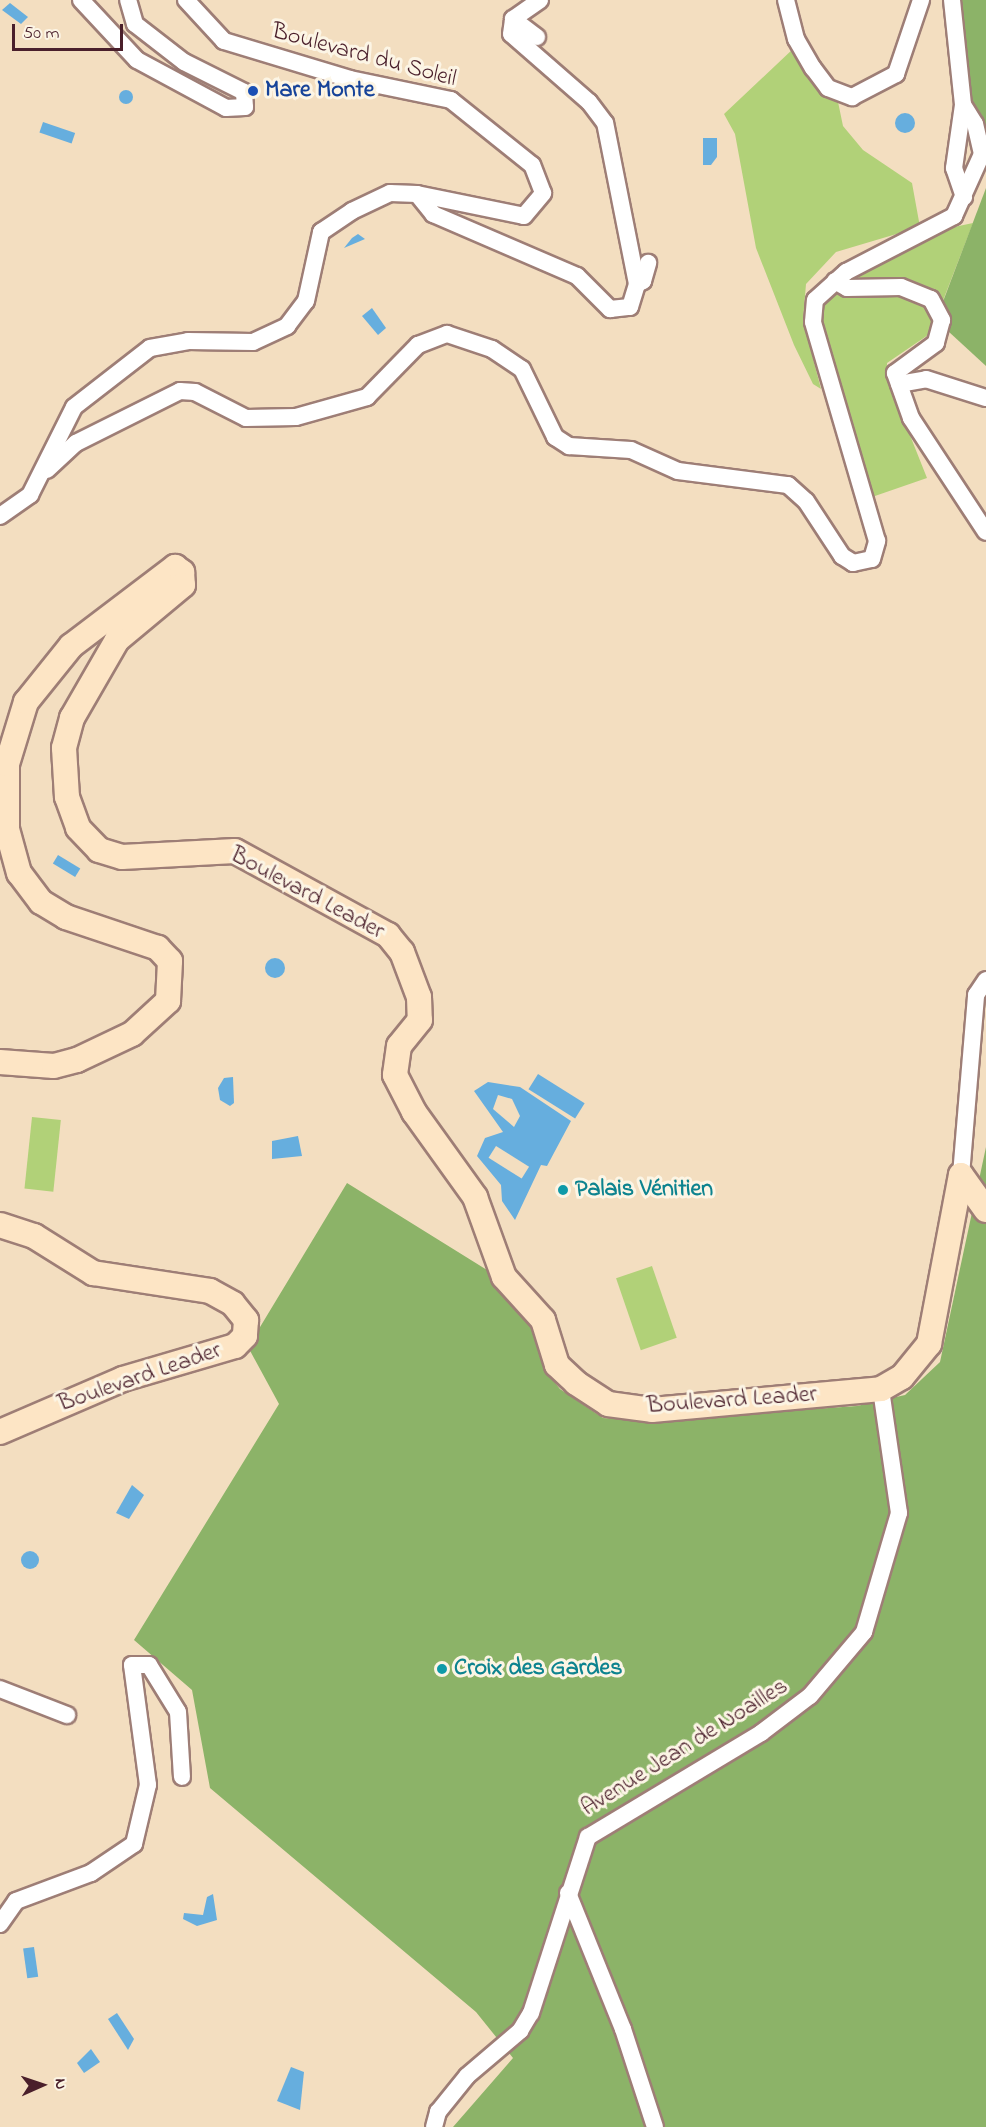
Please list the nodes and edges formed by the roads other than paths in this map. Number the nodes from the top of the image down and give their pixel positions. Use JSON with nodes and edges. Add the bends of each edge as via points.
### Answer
{"nodes":[{"id":1,"x":81,"y":0,"type":"edge"},
{"id":2,"x":128,"y":0,"type":"edge"},
{"id":3,"x":186,"y":0,"type":"edge"},
{"id":4,"x":786,"y":0,"type":"edge"},
{"id":5,"x":921,"y":0,"type":"edge"},
{"id":6,"x":952,"y":0,"type":"edge"},
{"id":7,"x":538,"y":16,"type":"edge"},
{"id":8,"x":513,"y":19,"type":"junction"},
{"id":9,"x":963,"y":105,"type":"junction"},
{"id":10,"x":417,"y":194,"type":"junction"},
{"id":11,"x":964,"y":197,"type":"junction"},
{"id":12,"x":648,"y":263,"type":"dead end"},
{"id":13,"x":836,"y":281,"type":"junction"},
{"id":14,"x":637,"y":284,"type":"junction"},
{"id":15,"x":899,"y":384,"type":"junction"},
{"id":16,"x":986,"y":398,"type":"edge"},
{"id":17,"x":47,"y":470,"type":"junction"},
{"id":18,"x":0,"y":516,"type":"edge"},
{"id":19,"x":986,"y":532,"type":"edge"},
{"id":20,"x":986,"y":980,"type":"edge"},
{"id":21,"x":0,"y":1062,"type":"edge"},
{"id":22,"x":961,"y":1175,"type":"junction"},
{"id":23,"x":986,"y":1210,"type":"edge"},
{"id":24,"x":0,"y":1225,"type":"edge"},
{"id":25,"x":881,"y":1389,"type":"junction"},
{"id":26,"x":0,"y":1432,"type":"edge"},
{"id":27,"x":0,"y":1689,"type":"edge"},
{"id":28,"x":67,"y":1715,"type":"dead end"},
{"id":29,"x":182,"y":1777,"type":"dead end"},
{"id":30,"x":568,"y":1892,"type":"junction"},
{"id":31,"x":0,"y":1924,"type":"edge"},
{"id":32,"x":434,"y":2127,"type":"edge"},
{"id":33,"x":655,"y":2127,"type":"edge"}],
"edges":[{"from":1,"to":2,"type":"street","via":[[137,60],[223,107],[245,107],[244,92],[184,62],[135,24]]},
{"from":3,"to":10,"type":"street","name":"Boulevard du Soleil","via":[[224,41],[350,79],[451,100],[532,165],[543,193],[524,216]]},
{"from":4,"to":5,"type":"street","via":[[796,39],[813,68],[828,88],[852,98],[896,74]]},
{"from":6,"to":9,"type":"street"},
{"from":7,"to":8,"type":"street"},
{"from":7,"to":8,"type":"street"},
{"from":8,"to":14,"type":"street","via":[[511,34],[589,102],[605,123]]},
{"from":9,"to":11,"type":"street","via":[[954,149],[957,184]]},
{"from":9,"to":11,"type":"street","via":[[975,124],[982,154]]},
{"from":10,"to":14,"type":"street","via":[[433,214],[576,276],[610,309],[630,307]]},
{"from":10,"to":17,"type":"street","name":"Boulevard du Soleil","via":[[390,193],[321,232],[306,301],[287,326],[253,342],[188,341],[150,348],[110,375],[74,407]]},
{"from":11,"to":13,"type":"street","via":[[954,216]]},
{"from":12,"to":14,"type":"street","via":[[643,281]]},
{"from":13,"to":15,"type":"street","via":[[847,288],[901,287],[931,299],[942,320],[936,343],[900,366]]},
{"from":13,"to":17,"type":"street","via":[[815,300],[813,322],[878,541],[872,559],[854,563],[842,556],[806,501],[788,485],[678,471],[631,450],[569,446],[555,436],[522,369],[492,349],[447,334],[418,345],[367,397],[296,417],[246,418],[195,392],[180,391],[76,443]]},
{"from":15,"to":16,"type":"street","via":[[926,379]]},
{"from":15,"to":19,"type":"street","via":[[911,418]]},
{"from":17,"to":18,"type":"street","name":"Boulevard du Soleil","via":[[30,495]]},
{"from":20,"to":22,"type":"street","via":[[976,995]]},
{"from":21,"to":25,"type":"street","name":"Boulevard Leader","via":[[54,1066],[77,1060],[132,1034],[168,1001],[170,961],[158,948],[66,917],[41,903],[19,873],[8,829],[8,764],[26,702],[71,646],[175,567],[182,572],[183,585],[117,640],[72,718],[64,748],[67,797],[78,828],[99,850],[122,857],[217,848],[235,851],[388,935],[402,952],[419,997],[420,1020],[399,1046],[395,1076],[419,1120],[475,1197],[504,1277],[543,1320],[557,1365],[576,1383],[608,1404],[652,1410]]},
{"from":22,"to":23,"type":"street"},
{"from":22,"to":25,"type":"street","name":"Boulevard Leader","via":[[929,1344],[902,1377]]},
{"from":24,"to":26,"type":"street","name":"Boulevard Leader","via":[[34,1236],[93,1273],[210,1291],[233,1304],[246,1320],[245,1336],[235,1346],[123,1379]]},
{"from":25,"to":30,"type":"street","name":"Avenue Jean de Noailles","via":[[899,1513],[864,1632],[810,1696],[761,1733],[588,1837]]},
{"from":27,"to":28,"type":"street"},
{"from":29,"to":31,"type":"street","via":[[178,1712],[149,1665],[132,1665],[148,1785],[134,1844],[91,1873],[16,1901]]},
{"from":30,"to":32,"type":"street","name":"Avenue Jean de Noailles","via":[[531,2013],[520,2031],[467,2076],[438,2112]]},
{"from":30,"to":33,"type":"street","via":[[623,2029]]}]}
